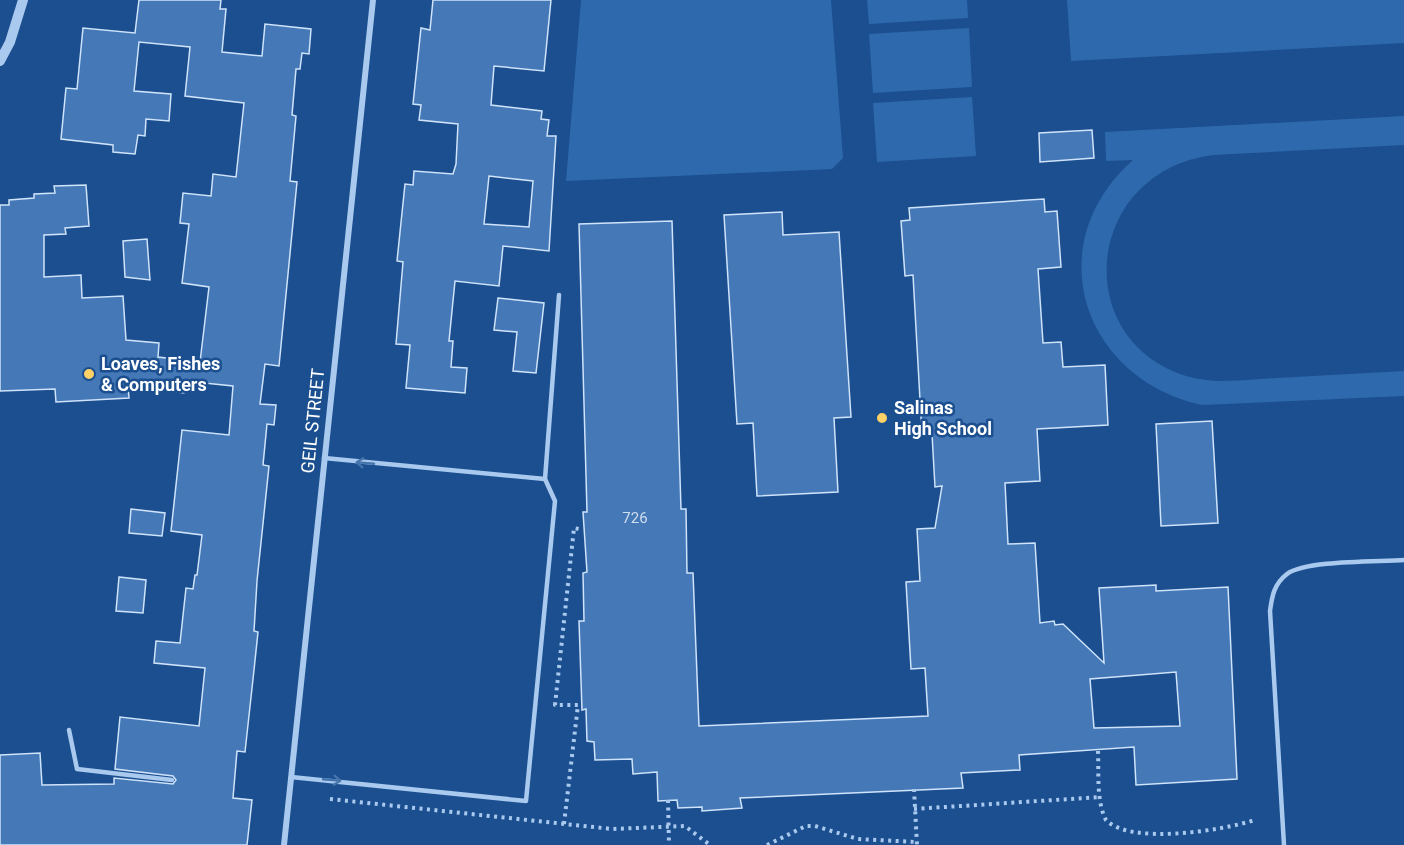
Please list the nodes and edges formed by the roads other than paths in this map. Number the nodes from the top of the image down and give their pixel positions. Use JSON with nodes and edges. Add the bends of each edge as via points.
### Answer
{"nodes":[{"id":1,"x":23,"y":0,"type":"edge"},
{"id":2,"x":373,"y":0,"type":"edge"},
{"id":3,"x":0,"y":61,"type":"edge"},
{"id":4,"x":559,"y":294,"type":"dead end"},
{"id":5,"x":324,"y":458,"type":"junction"},
{"id":6,"x":546,"y":479,"type":"junction"},
{"id":7,"x":1404,"y":560,"type":"edge"},
{"id":8,"x":69,"y":730,"type":"dead end"},
{"id":9,"x":291,"y":777,"type":"junction"},
{"id":10,"x":172,"y":780,"type":"dead end"},
{"id":11,"x":284,"y":845,"type":"edge"},
{"id":12,"x":1284,"y":845,"type":"edge"}],
"edges":[{"from":1,"to":3,"type":"street"},
{"from":2,"to":5,"type":"street","name":"GEIL STREET"},
{"from":4,"to":6,"type":"lane"},
{"from":6,"to":5,"type":"lane","one_way":true},
{"from":5,"to":9,"type":"street","name":"GEIL STREET"},
{"from":9,"to":6,"type":"lane","one_way":true,"via":[[526,801],[555,501]]},
{"from":7,"to":12,"type":"lane","via":[[1306,566],[1287,574],[1272,594]]},
{"from":8,"to":10,"type":"lane","via":[[77,769]]},
{"from":9,"to":11,"type":"street","name":"GEIL STREET"}]}
